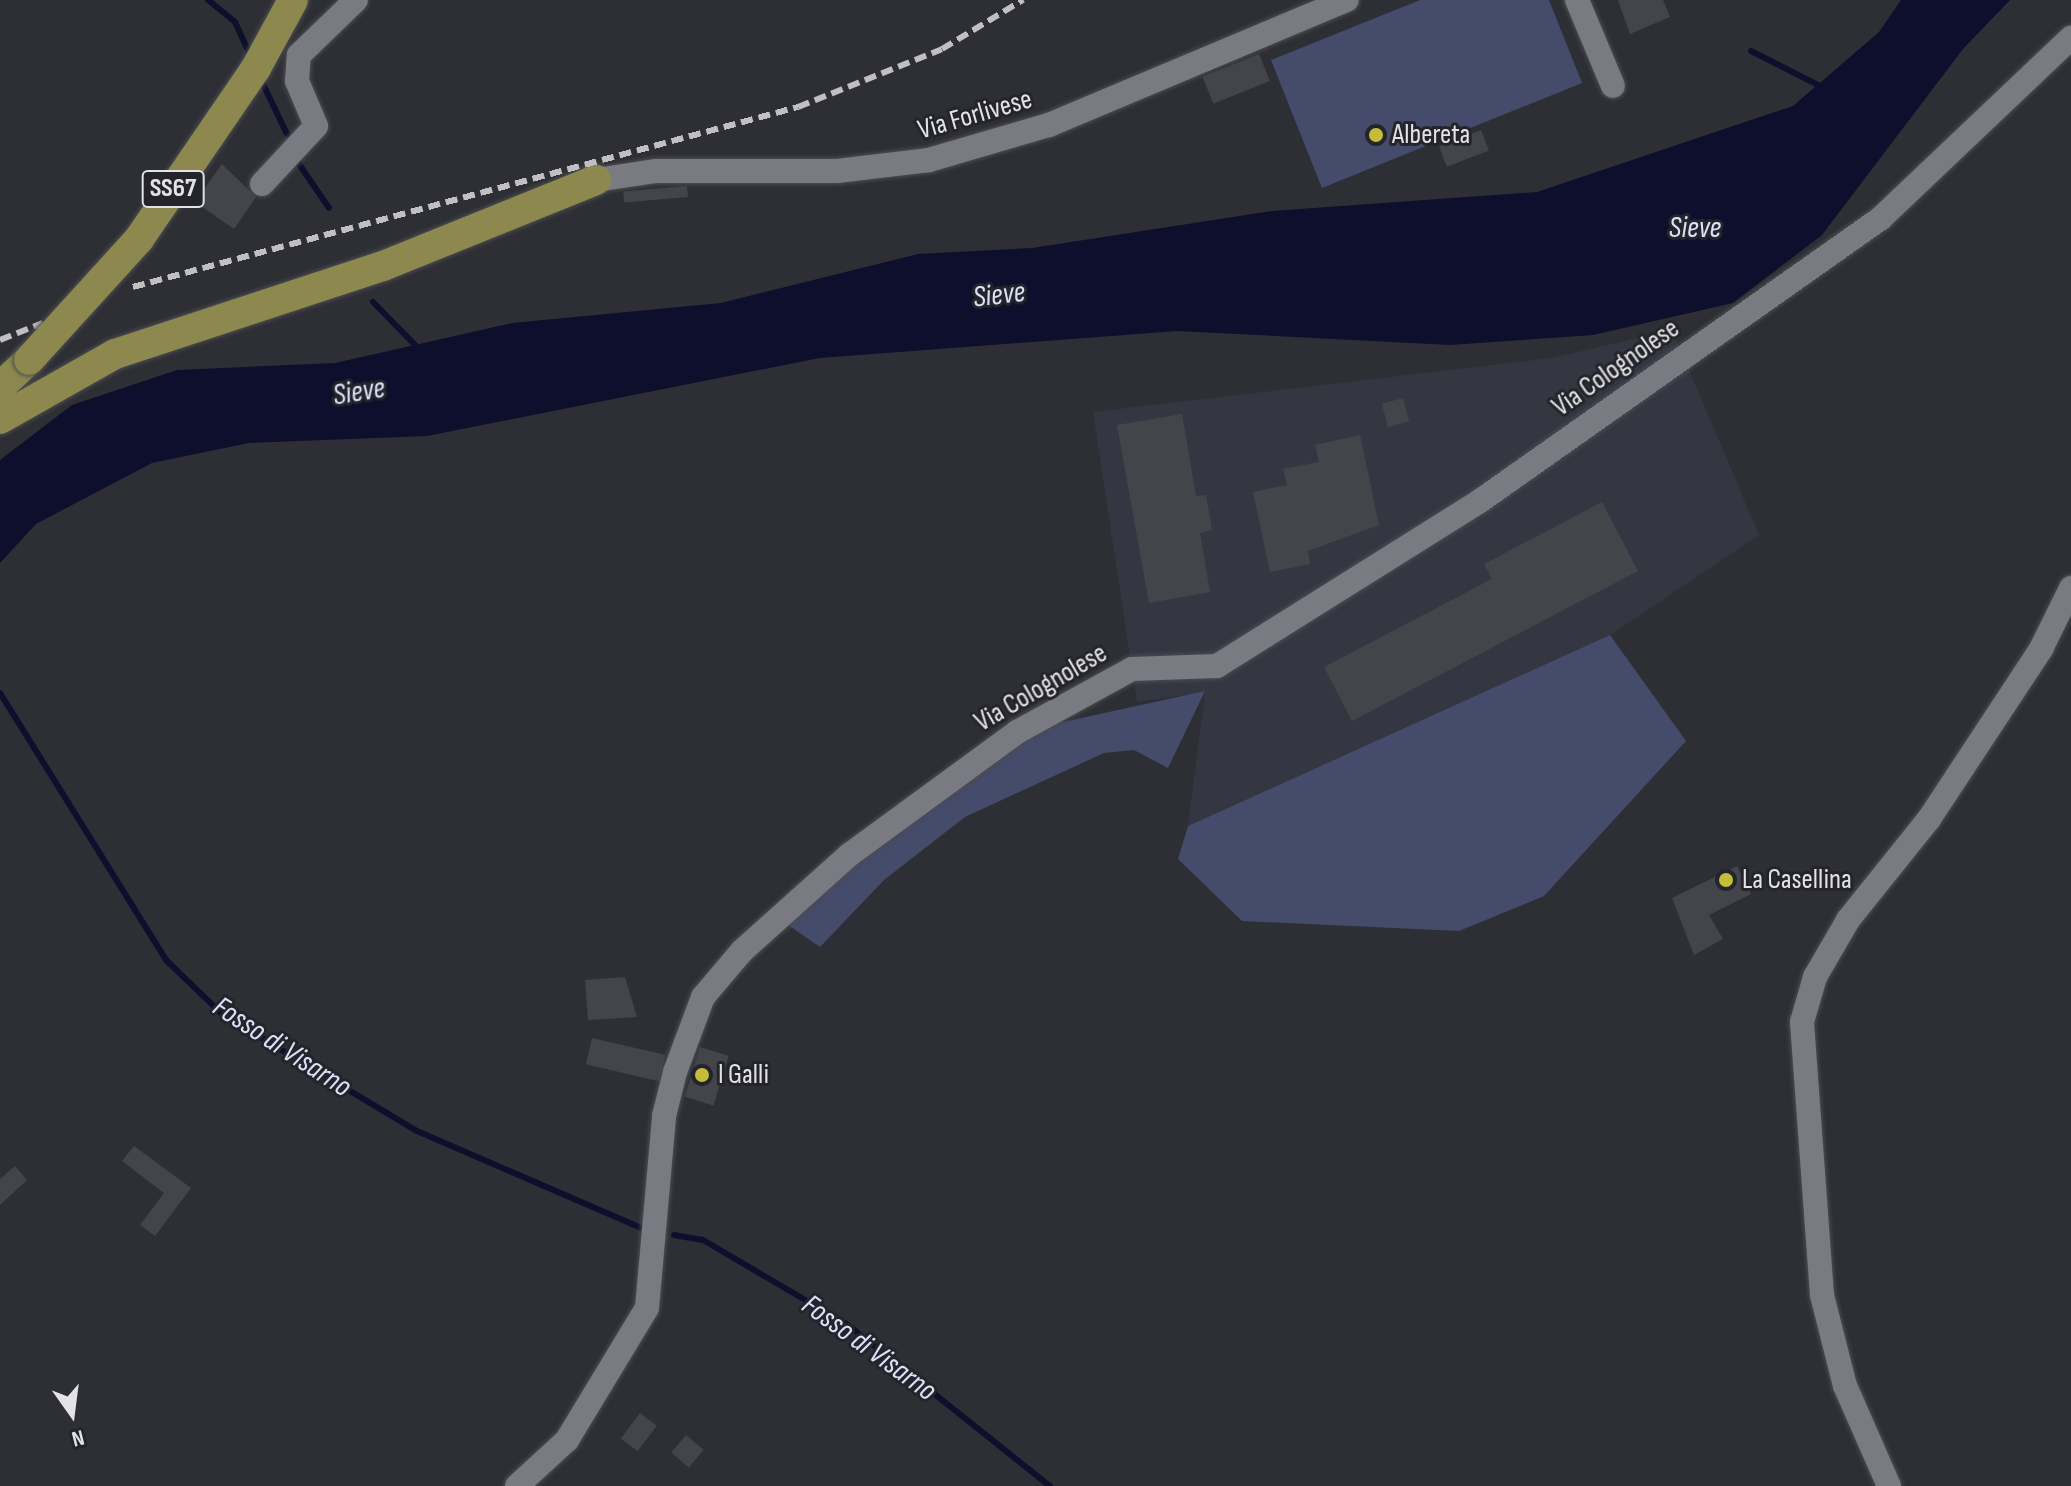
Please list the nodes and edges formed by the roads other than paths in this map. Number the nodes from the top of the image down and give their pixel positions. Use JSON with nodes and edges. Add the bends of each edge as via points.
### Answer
{"nodes":[{"id":1,"x":293,"y":0,"type":"edge"},
{"id":2,"x":356,"y":0,"type":"edge"},
{"id":3,"x":1347,"y":0,"type":"edge"},
{"id":4,"x":1577,"y":0,"type":"edge"},
{"id":5,"x":2071,"y":38,"type":"edge"},
{"id":6,"x":1613,"y":86,"type":"dead end"},
{"id":7,"x":596,"y":180,"type":"joint"},
{"id":8,"x":262,"y":184,"type":"dead end"},
{"id":9,"x":0,"y":387,"type":"edge"},
{"id":10,"x":0,"y":419,"type":"edge"},
{"id":11,"x":2071,"y":588,"type":"edge"},
{"id":12,"x":517,"y":1486,"type":"edge"},
{"id":13,"x":1889,"y":1486,"type":"edge"}],
"edges":[{"from":1,"to":9,"type":"main road","number":"SS67","bridge":true,"via":[[256,68],[139,239]]},
{"from":2,"to":8,"type":"street","via":[[299,55],[297,81],[316,126]]},
{"from":3,"to":7,"type":"street","name":"Via Forlivese","via":[[1049,125],[945,157],[882,168],[656,171]]},
{"from":4,"to":6,"type":"street"},
{"from":5,"to":12,"type":"street","name":"Via Colognolese","via":[[1881,218],[1480,501],[1217,666],[1132,669],[1017,732],[849,855],[742,951],[703,997],[675,1072],[664,1116],[647,1308],[567,1440]]},
{"from":7,"to":10,"type":"main road","via":[[369,271],[115,354]]},
{"from":11,"to":13,"type":"street","via":[[2041,649],[1938,806],[1848,920],[1815,977],[1802,1022],[1822,1295],[1845,1386]]}]}
